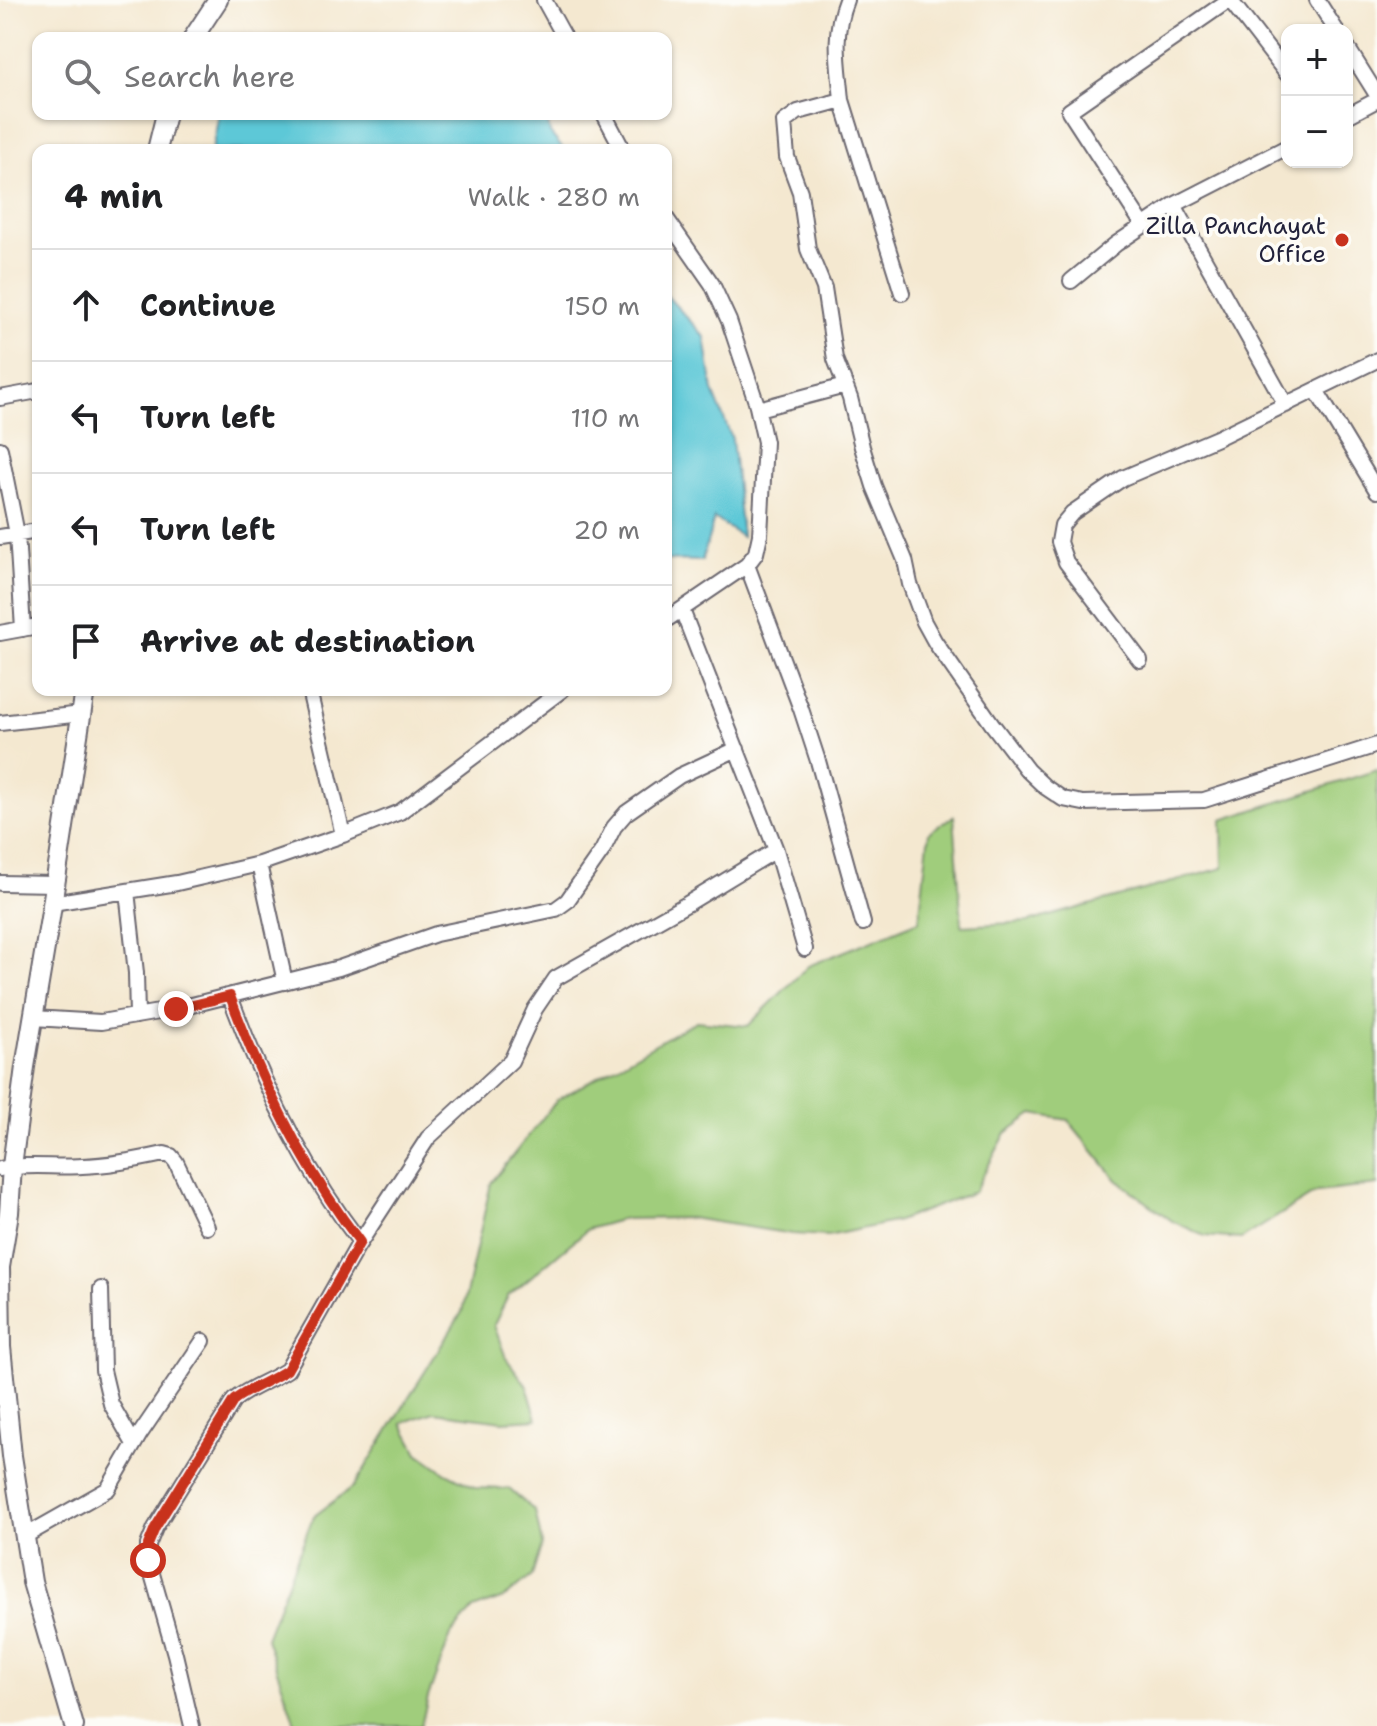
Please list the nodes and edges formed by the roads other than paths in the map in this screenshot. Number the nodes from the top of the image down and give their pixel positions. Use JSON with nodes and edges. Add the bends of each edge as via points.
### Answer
{"nodes":[{"id":1,"x":218,"y":0,"type":"edge"},
{"id":2,"x":544,"y":0,"type":"edge"},
{"id":3,"x":846,"y":0,"type":"edge"},
{"id":4,"x":1230,"y":0,"type":"edge"},
{"id":5,"x":1317,"y":0,"type":"edge"},
{"id":6,"x":1332,"y":24,"type":"edge"},
{"id":7,"x":197,"y":32,"type":"edge"},
{"id":8,"x":562,"y":32,"type":"edge"},
{"id":9,"x":1353,"y":57,"type":"edge"},
{"id":10,"x":1281,"y":66,"type":"edge"},
{"id":11,"x":1377,"y":98,"type":"edge"},
{"id":12,"x":842,"y":100,"type":"junction"},
{"id":13,"x":1353,"y":112,"type":"edge"},
{"id":14,"x":164,"y":120,"type":"edge"},
{"id":15,"x":607,"y":120,"type":"edge"},
{"id":16,"x":158,"y":144,"type":"edge"},
{"id":17,"x":620,"y":144,"type":"edge"},
{"id":18,"x":1281,"y":150,"type":"edge"},
{"id":19,"x":1174,"y":205,"type":"junction"},
{"id":20,"x":1143,"y":225,"type":"junction"},
{"id":21,"x":672,"y":227,"type":"edge"},
{"id":22,"x":1071,"y":281,"type":"dead end"},
{"id":23,"x":902,"y":293,"type":"dead end"},
{"id":24,"x":1377,"y":360,"type":"edge"},
{"id":25,"x":845,"y":386,"type":"junction"},
{"id":26,"x":1316,"y":390,"type":"junction"},
{"id":27,"x":32,"y":392,"type":"edge"},
{"id":28,"x":0,"y":398,"type":"edge"},
{"id":29,"x":1286,"y":405,"type":"junction"},
{"id":30,"x":758,"y":409,"type":"junction"},
{"id":31,"x":0,"y":450,"type":"edge"},
{"id":32,"x":1377,"y":491,"type":"edge"},
{"id":33,"x":32,"y":532,"type":"edge"},
{"id":34,"x":17,"y":534,"type":"junction"},
{"id":35,"x":0,"y":537,"type":"edge"},
{"id":36,"x":747,"y":565,"type":"junction"},
{"id":37,"x":682,"y":610,"type":"junction"},
{"id":38,"x":672,"y":616,"type":"edge"},
{"id":39,"x":30,"y":627,"type":"edge"},
{"id":40,"x":0,"y":633,"type":"edge"},
{"id":41,"x":1140,"y":660,"type":"dead end"},
{"id":42,"x":84,"y":696,"type":"edge"},
{"id":43,"x":310,"y":696,"type":"edge"},
{"id":44,"x":554,"y":696,"type":"edge"},
{"id":45,"x":82,"y":714,"type":"junction"},
{"id":46,"x":0,"y":723,"type":"edge"},
{"id":47,"x":1377,"y":745,"type":"edge"},
{"id":48,"x":737,"y":749,"type":"junction"},
{"id":49,"x":343,"y":835,"type":"junction"},
{"id":50,"x":776,"y":850,"type":"junction"},
{"id":51,"x":259,"y":864,"type":"junction"},
{"id":52,"x":0,"y":883,"type":"edge"},
{"id":53,"x":56,"y":884,"type":"junction"},
{"id":54,"x":127,"y":891,"type":"junction"},
{"id":55,"x":52,"y":903,"type":"junction"},
{"id":56,"x":863,"y":923,"type":"dead end"},
{"id":57,"x":805,"y":949,"type":"dead end"},
{"id":58,"x":285,"y":982,"type":"junction"},
{"id":59,"x":230,"y":996,"type":"junction"},
{"id":60,"x":137,"y":1016,"type":"junction"},
{"id":61,"x":33,"y":1018,"type":"junction"},
{"id":62,"x":6,"y":1168,"type":"edge"},
{"id":63,"x":207,"y":1227,"type":"dead end"},
{"id":64,"x":360,"y":1242,"type":"junction"},
{"id":65,"x":101,"y":1289,"type":"dead end"},
{"id":66,"x":203,"y":1341,"type":"dead end"},
{"id":67,"x":134,"y":1444,"type":"junction"},
{"id":68,"x":25,"y":1536,"type":"junction"},
{"id":69,"x":74,"y":1726,"type":"edge"},
{"id":70,"x":192,"y":1726,"type":"edge"}],
"edges":[{"from":1,"to":7,"type":"street"},
{"from":2,"to":8,"type":"street"},
{"from":3,"to":12,"type":"street","via":[[836,34]]},
{"from":4,"to":10,"type":"street"},
{"from":4,"to":20,"type":"street","via":[[1069,111]]},
{"from":5,"to":6,"type":"street"},
{"from":9,"to":11,"type":"street"},
{"from":11,"to":13,"type":"street"},
{"from":12,"to":23,"type":"street"},
{"from":12,"to":25,"type":"street","via":[[798,112],[784,122],[808,249],[824,288],[835,359]]},
{"from":14,"to":16,"type":"street"},
{"from":15,"to":17,"type":"street"},
{"from":18,"to":19,"type":"street"},
{"from":19,"to":20,"type":"street"},
{"from":19,"to":29,"type":"street"},
{"from":20,"to":22,"type":"street"},
{"from":21,"to":30,"type":"street","via":[[712,284]]},
{"from":24,"to":26,"type":"street"},
{"from":25,"to":30,"type":"street"},
{"from":25,"to":47,"type":"street","via":[[874,486],[924,622],[992,724],[1045,787],[1063,799],[1083,803],[1204,800]]},
{"from":26,"to":29,"type":"street"},
{"from":26,"to":32,"type":"street"},
{"from":27,"to":28,"type":"street"},
{"from":29,"to":41,"type":"street","via":[[1123,478],[1062,525],[1059,542],[1066,562]]},
{"from":30,"to":36,"type":"street","via":[[765,442],[760,535]]},
{"from":31,"to":34,"type":"street"},
{"from":33,"to":34,"type":"street"},
{"from":34,"to":35,"type":"street"},
{"from":34,"to":39,"type":"street"},
{"from":36,"to":37,"type":"street"},
{"from":36,"to":56,"type":"street","via":[[814,748]]},
{"from":37,"to":38,"type":"street"},
{"from":37,"to":48,"type":"street"},
{"from":39,"to":40,"type":"street"},
{"from":42,"to":45,"type":"street"},
{"from":43,"to":49,"type":"street"},
{"from":44,"to":49,"type":"street","via":[[400,812]]},
{"from":45,"to":46,"type":"street"},
{"from":45,"to":53,"type":"street"},
{"from":48,"to":50,"type":"street"},
{"from":48,"to":58,"type":"street","via":[[679,776],[626,813],[567,901],[556,909],[436,934]]},
{"from":49,"to":51,"type":"street"},
{"from":50,"to":57,"type":"street"},
{"from":50,"to":64,"type":"street","via":[[556,978],[511,1061],[428,1138]]},
{"from":51,"to":54,"type":"street"},
{"from":51,"to":58,"type":"street"},
{"from":52,"to":53,"type":"street"},
{"from":53,"to":55,"type":"street"},
{"from":54,"to":55,"type":"street"},
{"from":54,"to":60,"type":"street"},
{"from":55,"to":61,"type":"street"},
{"from":58,"to":59,"type":"street"},
{"from":59,"to":60,"type":"street"},
{"from":59,"to":64,"type":"street","via":[[272,1097],[319,1185]]},
{"from":60,"to":61,"type":"street","via":[[101,1022]]},
{"from":61,"to":62,"type":"street"},
{"from":62,"to":63,"type":"street","via":[[171,1156]]},
{"from":62,"to":68,"type":"street","via":[[9,1213],[0,1267],[1,1347]]},
{"from":64,"to":70,"type":"street","via":[[287,1370],[234,1400],[148,1545]]},
{"from":65,"to":67,"type":"street","via":[[103,1370],[111,1404]]},
{"from":66,"to":67,"type":"street"},
{"from":67,"to":68,"type":"street","via":[[108,1489]]},
{"from":68,"to":69,"type":"street","via":[[32,1582]]}]}
